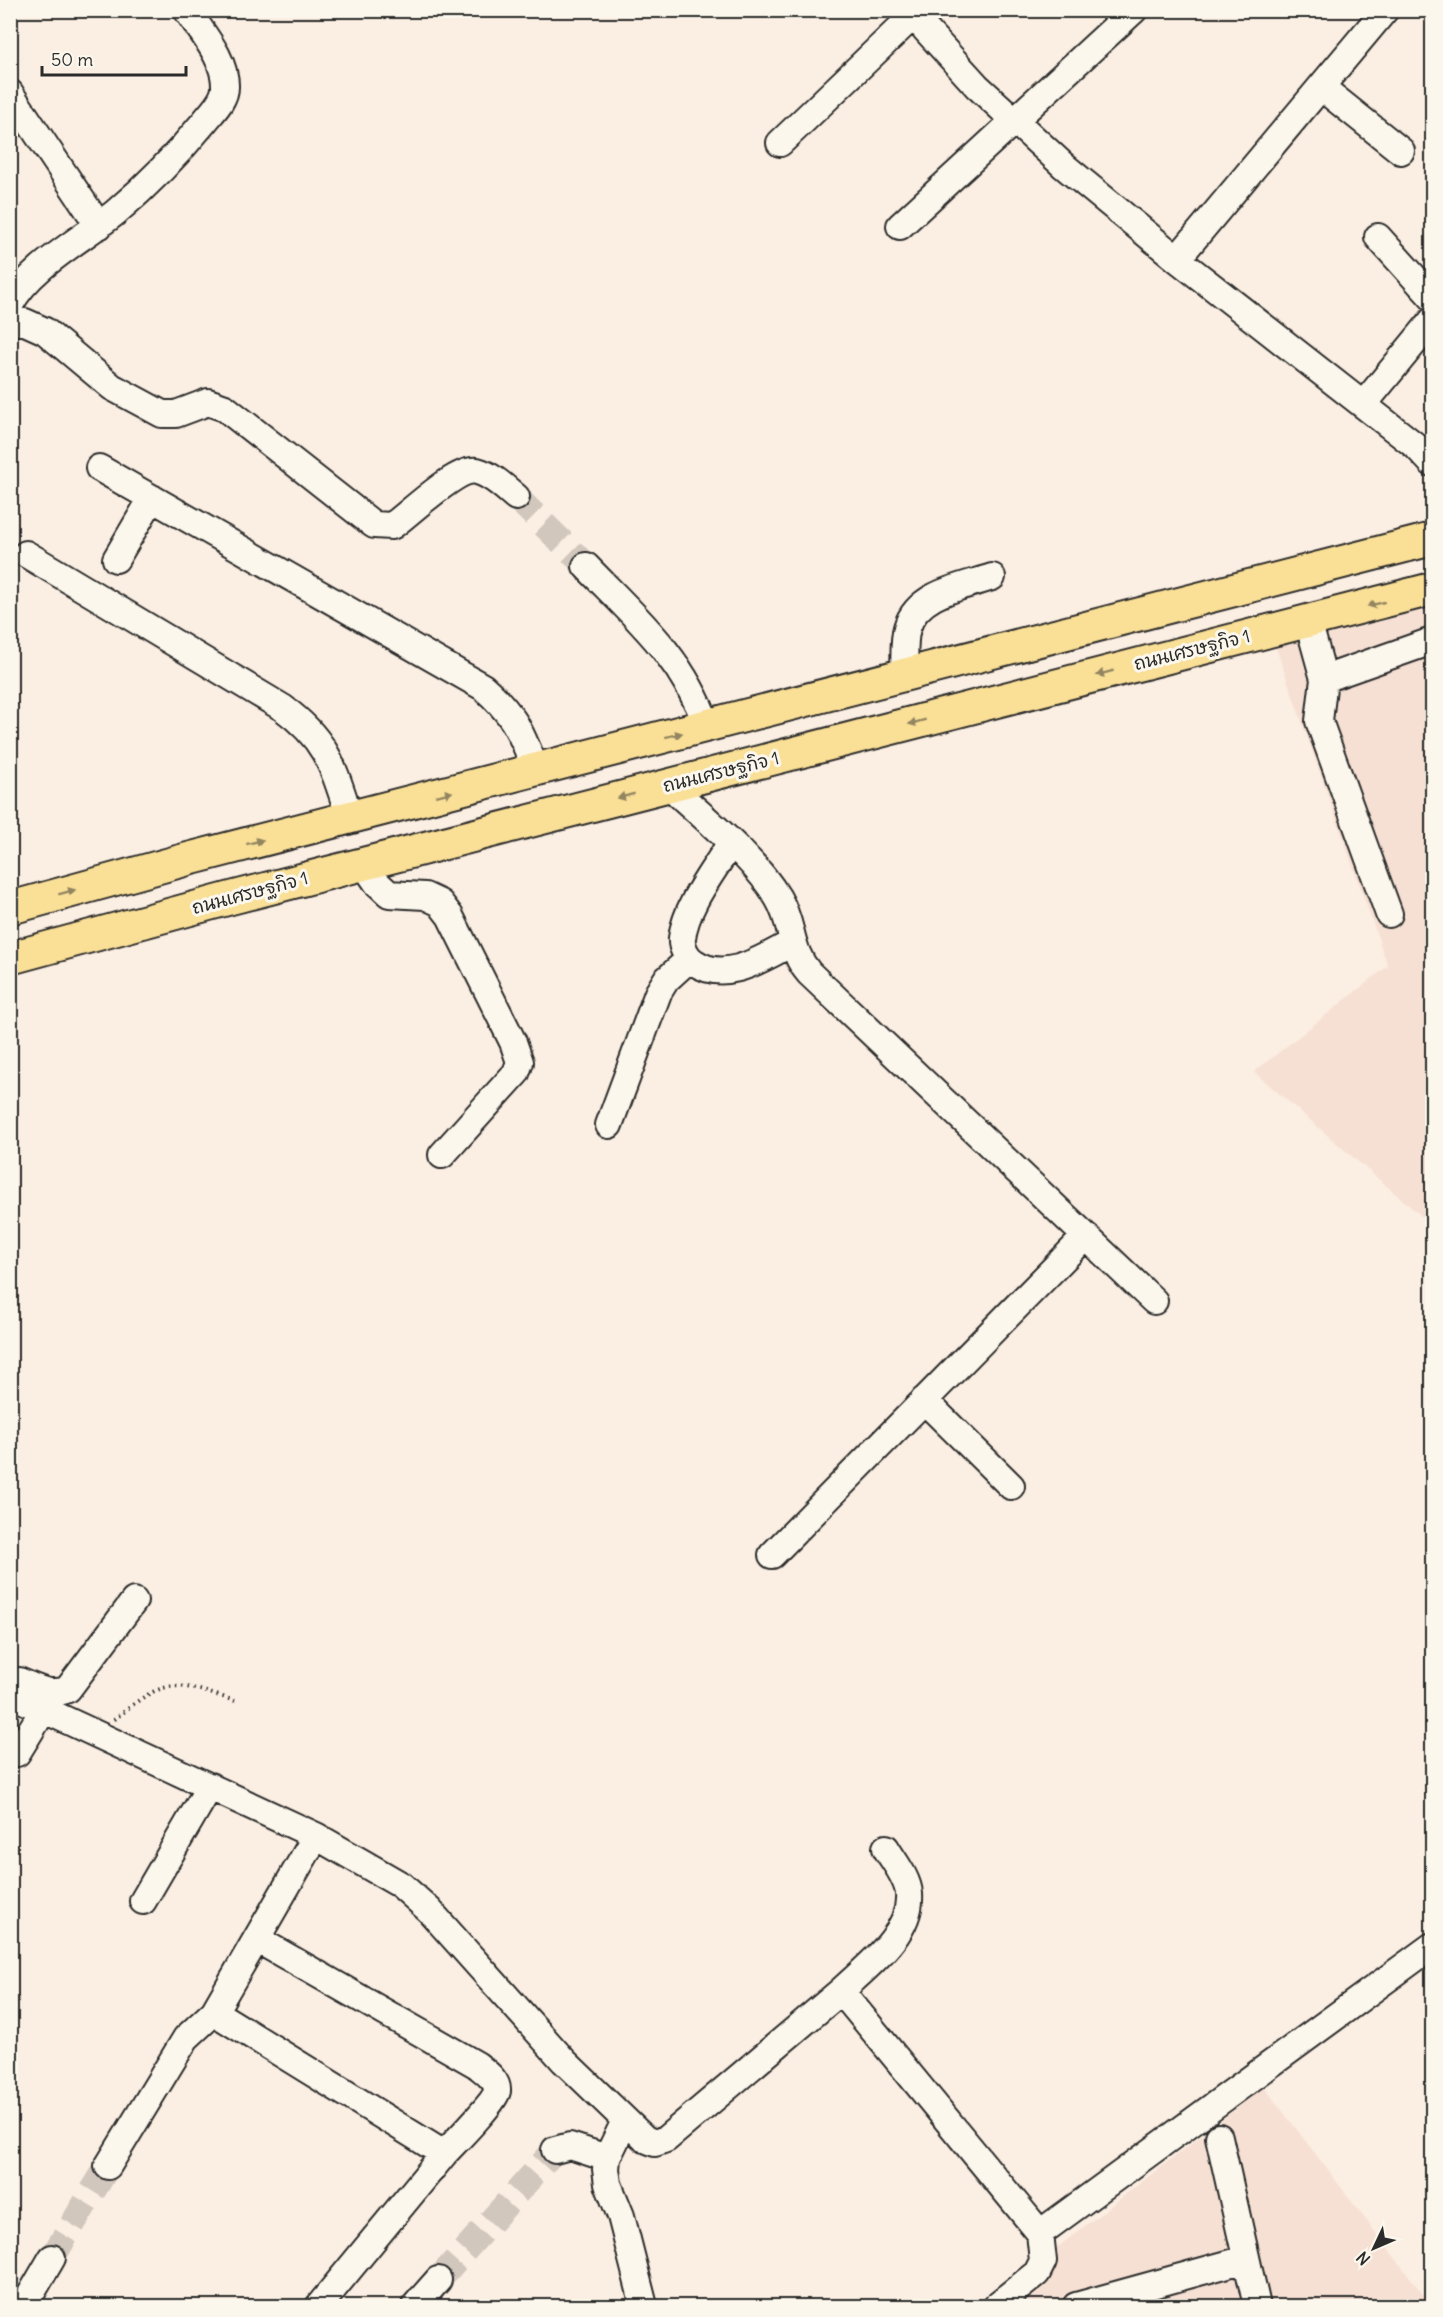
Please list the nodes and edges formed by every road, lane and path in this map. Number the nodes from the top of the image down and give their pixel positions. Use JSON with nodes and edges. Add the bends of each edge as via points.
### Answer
{"nodes":[{"id":1,"x":187,"y":10,"type":"edge"},
{"id":2,"x":1134,"y":10,"type":"edge"},
{"id":3,"x":1385,"y":10,"type":"edge"},
{"id":4,"x":913,"y":12,"type":"edge"},
{"id":5,"x":1321,"y":87,"type":"junction"},
{"id":6,"x":10,"y":93,"type":"edge"},
{"id":7,"x":1016,"y":122,"type":"junction"},
{"id":8,"x":780,"y":143,"type":"dead end"},
{"id":9,"x":1401,"y":151,"type":"dead end"},
{"id":10,"x":99,"y":226,"type":"junction"},
{"id":11,"x":900,"y":226,"type":"dead end"},
{"id":12,"x":1378,"y":237,"type":"dead end"},
{"id":13,"x":1177,"y":259,"type":"junction"},
{"id":14,"x":1432,"y":297,"type":"edge"},
{"id":15,"x":10,"y":305,"type":"edge"},
{"id":16,"x":1432,"y":321,"type":"edge"},
{"id":17,"x":10,"y":322,"type":"edge"},
{"id":18,"x":1363,"y":405,"type":"junction"},
{"id":19,"x":1432,"y":463,"type":"edge"},
{"id":20,"x":99,"y":468,"type":"dead end"},
{"id":21,"x":516,"y":497,"type":"tunnel mouth"},
{"id":22,"x":152,"y":498,"type":"junction"},
{"id":23,"x":1432,"y":539,"type":"edge"},
{"id":24,"x":26,"y":554,"type":"dead end"},
{"id":25,"x":116,"y":559,"type":"dead end"},
{"id":26,"x":586,"y":566,"type":"tunnel mouth"},
{"id":27,"x":992,"y":577,"type":"dead end"},
{"id":28,"x":1432,"y":589,"type":"edge"},
{"id":29,"x":1308,"y":621,"type":"junction"},
{"id":30,"x":1432,"y":641,"type":"edge"},
{"id":31,"x":904,"y":675,"type":"junction"},
{"id":32,"x":1324,"y":678,"type":"junction"},
{"id":33,"x":707,"y":726,"type":"junction"},
{"id":34,"x":536,"y":770,"type":"junction"},
{"id":35,"x":669,"y":785,"type":"junction"},
{"id":36,"x":350,"y":818,"type":"junction"},
{"id":37,"x":730,"y":844,"type":"junction"},
{"id":38,"x":188,"y":859,"type":"junction"},
{"id":39,"x":364,"y":864,"type":"junction"},
{"id":40,"x":200,"y":907,"type":"junction"},
{"id":41,"x":10,"y":908,"type":"edge"},
{"id":42,"x":1389,"y":914,"type":"dead end"},
{"id":43,"x":792,"y":943,"type":"junction"},
{"id":44,"x":689,"y":959,"type":"junction"},
{"id":45,"x":11,"y":960,"type":"edge"},
{"id":46,"x":609,"y":1125,"type":"dead end"},
{"id":47,"x":442,"y":1155,"type":"dead end"},
{"id":48,"x":1086,"y":1236,"type":"junction"},
{"id":49,"x":1154,"y":1301,"type":"dead end"},
{"id":50,"x":924,"y":1400,"type":"junction"},
{"id":51,"x":1011,"y":1486,"type":"dead end"},
{"id":52,"x":772,"y":1555,"type":"dead end"},
{"id":53,"x":134,"y":1601,"type":"dead end"},
{"id":54,"x":10,"y":1677,"type":"edge"},
{"id":55,"x":10,"y":1694,"type":"edge"},
{"id":56,"x":235,"y":1701,"type":"dead end"},
{"id":57,"x":44,"y":1709,"type":"junction"},
{"id":58,"x":97,"y":1734,"type":"junction"},
{"id":59,"x":17,"y":1753,"type":"dead end"},
{"id":60,"x":210,"y":1786,"type":"junction"},
{"id":61,"x":316,"y":1836,"type":"junction"},
{"id":62,"x":885,"y":1848,"type":"dead end"},
{"id":63,"x":143,"y":1901,"type":"dead end"},
{"id":64,"x":258,"y":1940,"type":"junction"},
{"id":65,"x":1432,"y":1946,"type":"edge"},
{"id":66,"x":841,"y":1991,"type":"junction"},
{"id":67,"x":214,"y":2012,"type":"junction"},
{"id":68,"x":625,"y":2121,"type":"junction"},
{"id":69,"x":1219,"y":2137,"type":"dead end"},
{"id":70,"x":555,"y":2150,"type":"dead end"},
{"id":71,"x":444,"y":2154,"type":"junction"},
{"id":72,"x":607,"y":2158,"type":"junction"},
{"id":73,"x":108,"y":2166,"type":"tunnel mouth"},
{"id":74,"x":1040,"y":2233,"type":"junction"},
{"id":75,"x":52,"y":2258,"type":"tunnel mouth"},
{"id":76,"x":1246,"y":2259,"type":"junction"},
{"id":77,"x":438,"y":2280,"type":"tunnel mouth"},
{"id":78,"x":24,"y":2307,"type":"edge"},
{"id":79,"x":319,"y":2307,"type":"edge"},
{"id":80,"x":415,"y":2307,"type":"edge"},
{"id":81,"x":644,"y":2307,"type":"edge"},
{"id":82,"x":996,"y":2307,"type":"edge"},
{"id":83,"x":1076,"y":2307,"type":"edge"},
{"id":84,"x":1257,"y":2307,"type":"edge"}],
"edges":[{"from":1,"to":10,"type":"street","via":[[220,63],[226,88],[220,103],[138,192]]},
{"from":2,"to":7,"type":"street"},
{"from":3,"to":5,"type":"street"},
{"from":4,"to":7,"type":"street","via":[[977,86]]},
{"from":4,"to":8,"type":"street"},
{"from":5,"to":9,"type":"street"},
{"from":5,"to":13,"type":"street"},
{"from":6,"to":10,"type":"street"},
{"from":7,"to":11,"type":"street"},
{"from":7,"to":13,"type":"street"},
{"from":10,"to":15,"type":"street","via":[[30,278]]},
{"from":12,"to":14,"type":"street"},
{"from":13,"to":18,"type":"street"},
{"from":16,"to":18,"type":"street"},
{"from":17,"to":21,"type":"street","via":[[25,322],[45,331],[112,387],[162,414],[176,414],[208,402],[225,408],[374,525],[392,526],[459,473],[474,470],[489,475]]},
{"from":18,"to":19,"type":"street"},
{"from":20,"to":22,"type":"street"},
{"from":22,"to":25,"type":"street"},
{"from":22,"to":34,"type":"street","via":[[483,687],[516,720]]},
{"from":23,"to":31,"type":"main road"},
{"from":24,"to":36,"type":"street","via":[[308,725],[332,767]]},
{"from":26,"to":33,"type":"street","via":[[668,650],[691,687]]},
{"from":27,"to":31,"type":"street","via":[[931,597],[915,610],[906,628]]},
{"from":28,"to":29,"type":"main road","name":"ถนนเศรษฐกิจ 1","one_way":true},
{"from":29,"to":32,"type":"street"},
{"from":29,"to":35,"type":"main road","name":"ถนนเศรษฐกิจ 1","one_way":true},
{"from":30,"to":32,"type":"street"},
{"from":31,"to":33,"type":"main road"},
{"from":32,"to":42,"type":"street","via":[[1319,721]]},
{"from":34,"to":33,"type":"main road","one_way":true},
{"from":36,"to":34,"type":"main road","one_way":true},
{"from":35,"to":37,"type":"street"},
{"from":35,"to":39,"type":"main road","name":"ถนนเศรษฐกิจ 1","one_way":true},
{"from":38,"to":36,"type":"main road","one_way":true},
{"from":37,"to":43,"type":"street","via":[[766,880],[778,899],[790,923]]},
{"from":37,"to":44,"type":"street","via":[[685,925],[682,942]]},
{"from":38,"to":40,"type":"main road"},
{"from":41,"to":38,"type":"main road","one_way":true},
{"from":39,"to":40,"type":"main road","name":"ถนนเศรษฐกิจ 1"},
{"from":39,"to":47,"type":"street","via":[[389,894],[425,896],[440,903],[450,916],[520,1062],[516,1074]]},
{"from":40,"to":45,"type":"main road","name":"ถนนเศรษฐกิจ 1"},
{"from":43,"to":44,"type":"street","via":[[748,966],[719,971],[706,970]]},
{"from":43,"to":48,"type":"street","via":[[798,961],[809,973]]},
{"from":44,"to":46,"type":"street","via":[[658,993]]},
{"from":48,"to":49,"type":"street"},
{"from":48,"to":50,"type":"street"},
{"from":50,"to":51,"type":"street"},
{"from":50,"to":52,"type":"street"},
{"from":53,"to":54,"type":"street","via":[[69,1689],[48,1692]]},
{"from":55,"to":57,"type":"street"},
{"from":56,"to":58,"type":"path","via":[[189,1686],[166,1686],[140,1698]]},
{"from":57,"to":58,"type":"street"},
{"from":57,"to":59,"type":"street"},
{"from":58,"to":60,"type":"street"},
{"from":60,"to":61,"type":"street"},
{"from":60,"to":63,"type":"street"},
{"from":61,"to":64,"type":"street"},
{"from":61,"to":68,"type":"street","via":[[401,1885],[429,1910],[564,2061]]},
{"from":62,"to":66,"type":"street","via":[[903,1876],[909,1894],[906,1912],[899,1930]]},
{"from":64,"to":67,"type":"street"},
{"from":64,"to":71,"type":"street","via":[[477,2065],[495,2082],[497,2091],[490,2102]]},
{"from":65,"to":74,"type":"street"},
{"from":66,"to":68,"type":"street","via":[[666,2139],[656,2143],[645,2139]]},
{"from":66,"to":74,"type":"street"},
{"from":67,"to":71,"type":"street"},
{"from":67,"to":73,"type":"street","via":[[186,2038]]},
{"from":68,"to":72,"type":"street"},
{"from":69,"to":76,"type":"street"},
{"from":70,"to":72,"type":"street","via":[[570,2146]]},
{"from":71,"to":79,"type":"street"},
{"from":72,"to":81,"type":"street","via":[[608,2184],[621,2216]]},
{"from":74,"to":82,"type":"street","via":[[1043,2261],[1037,2273]]},
{"from":75,"to":78,"type":"street"},
{"from":76,"to":83,"type":"street"},
{"from":76,"to":84,"type":"street"},
{"from":77,"to":80,"type":"street"}]}
